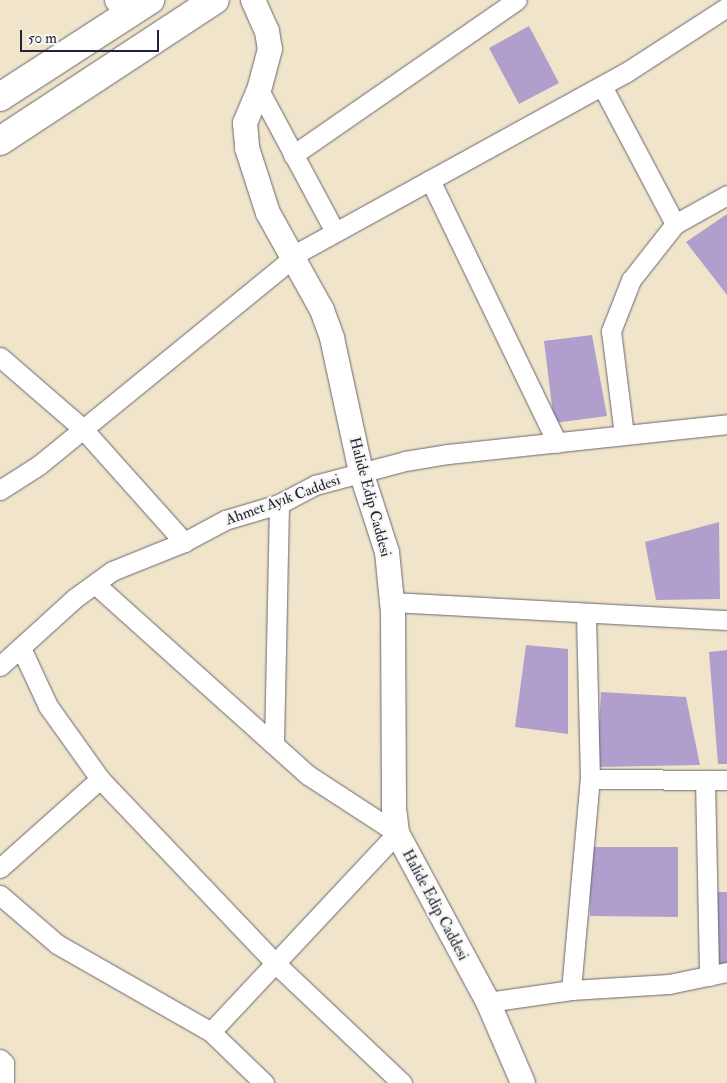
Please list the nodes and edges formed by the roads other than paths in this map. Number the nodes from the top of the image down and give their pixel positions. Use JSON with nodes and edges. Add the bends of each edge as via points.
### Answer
{"nodes":[{"id":1,"x":150,"y":0,"type":"edge"},
{"id":2,"x":215,"y":0,"type":"edge"},
{"id":3,"x":253,"y":0,"type":"edge"},
{"id":4,"x":516,"y":0,"type":"edge"},
{"id":5,"x":727,"y":7,"type":"edge"},
{"id":6,"x":122,"y":8,"type":"edge"},
{"id":7,"x":602,"y":86,"type":"junction"},
{"id":8,"x":259,"y":90,"type":"junction"},
{"id":9,"x":0,"y":97,"type":"edge"},
{"id":10,"x":0,"y":141,"type":"edge"},
{"id":11,"x":293,"y":155,"type":"junction"},
{"id":12,"x":430,"y":180,"type":"junction"},
{"id":13,"x":727,"y":195,"type":"edge"},
{"id":14,"x":675,"y":224,"type":"junction"},
{"id":15,"x":335,"y":232,"type":"junction"},
{"id":16,"x":293,"y":257,"type":"junction"},
{"id":17,"x":0,"y":358,"type":"edge"},
{"id":18,"x":727,"y":424,"type":"edge"},
{"id":19,"x":83,"y":429,"type":"junction"},
{"id":20,"x":624,"y":435,"type":"junction"},
{"id":21,"x":557,"y":443,"type":"junction"},
{"id":22,"x":361,"y":472,"type":"junction"},
{"id":23,"x":0,"y":490,"type":"edge"},
{"id":24,"x":279,"y":504,"type":"junction"},
{"id":25,"x":184,"y":542,"type":"junction"},
{"id":26,"x":94,"y":584,"type":"junction"},
{"id":27,"x":392,"y":602,"type":"junction"},
{"id":28,"x":586,"y":614,"type":"junction"},
{"id":29,"x":727,"y":620,"type":"edge"},
{"id":30,"x":21,"y":648,"type":"junction"},
{"id":31,"x":0,"y":666,"type":"edge"},
{"id":32,"x":274,"y":744,"type":"junction"},
{"id":33,"x":100,"y":779,"type":"junction"},
{"id":34,"x":590,"y":779,"type":"junction"},
{"id":35,"x":704,"y":780,"type":"junction"},
{"id":36,"x":727,"y":780,"type":"edge"},
{"id":37,"x":397,"y":834,"type":"junction"},
{"id":38,"x":0,"y":868,"type":"edge"},
{"id":39,"x":0,"y":896,"type":"edge"},
{"id":40,"x":275,"y":963,"type":"junction"},
{"id":41,"x":718,"y":974,"type":"edge"},
{"id":42,"x":571,"y":990,"type":"junction"},
{"id":43,"x":488,"y":1002,"type":"junction"},
{"id":44,"x":210,"y":1032,"type":"junction"},
{"id":45,"x":0,"y":1059,"type":"edge"},
{"id":46,"x":4,"y":1083,"type":"edge"},
{"id":47,"x":264,"y":1083,"type":"edge"},
{"id":48,"x":402,"y":1083,"type":"edge"},
{"id":49,"x":523,"y":1083,"type":"edge"}],
"edges":[{"from":1,"to":6,"type":"main road"},
{"from":2,"to":10,"type":"main road"},
{"from":3,"to":8,"type":"street","name":"Halide Edip Caddesi","via":[[270,49]]},
{"from":4,"to":11,"type":"street"},
{"from":5,"to":7,"type":"street"},
{"from":6,"to":9,"type":"main road"},
{"from":7,"to":12,"type":"street"},
{"from":7,"to":14,"type":"street"},
{"from":8,"to":11,"type":"street"},
{"from":8,"to":16,"type":"street","name":"Halide Edip Caddesi","via":[[245,123],[244,135],[261,195]]},
{"from":11,"to":15,"type":"street"},
{"from":12,"to":15,"type":"street"},
{"from":12,"to":21,"type":"street"},
{"from":13,"to":14,"type":"street"},
{"from":14,"to":20,"type":"street","via":[[630,280],[611,331]]},
{"from":15,"to":16,"type":"street"},
{"from":16,"to":19,"type":"street"},
{"from":16,"to":22,"type":"street","name":"Halide Edip Caddesi","via":[[322,310],[332,338]]},
{"from":17,"to":19,"type":"street"},
{"from":18,"to":20,"type":"street","name":"Ahmet Ayık Caddesi"},
{"from":19,"to":23,"type":"street","via":[[39,465]]},
{"from":19,"to":25,"type":"street"},
{"from":20,"to":21,"type":"street","name":"Ahmet Ayık Caddesi"},
{"from":21,"to":22,"type":"street","name":"Ahmet Ayık Caddesi","via":[[413,460]]},
{"from":22,"to":24,"type":"street","name":"Ahmet Ayık Caddesi","via":[[315,485]]},
{"from":22,"to":27,"type":"street","name":"Halide Edip Caddesi","via":[[387,552]]},
{"from":24,"to":25,"type":"street","name":"Ahmet Ayık Caddesi","via":[[225,520]]},
{"from":24,"to":32,"type":"street"},
{"from":25,"to":26,"type":"street","name":"Ahmet Ayık Caddesi","via":[[138,558]]},
{"from":26,"to":30,"type":"street","name":"Ahmet Ayık Caddesi","via":[[46,622]]},
{"from":26,"to":32,"type":"street"},
{"from":27,"to":28,"type":"street"},
{"from":27,"to":37,"type":"street","name":"Halide Edip Caddesi"},
{"from":28,"to":29,"type":"street"},
{"from":28,"to":34,"type":"street"},
{"from":30,"to":31,"type":"street","name":"Ahmet Ayık Caddesi"},
{"from":30,"to":33,"type":"street","via":[[48,706]]},
{"from":32,"to":37,"type":"street","via":[[308,775]]},
{"from":33,"to":38,"type":"street"},
{"from":33,"to":40,"type":"street"},
{"from":34,"to":35,"type":"street"},
{"from":34,"to":42,"type":"street"},
{"from":35,"to":36,"type":"street"},
{"from":35,"to":41,"type":"street"},
{"from":37,"to":40,"type":"street"},
{"from":37,"to":43,"type":"street","name":"Halide Edip Caddesi"},
{"from":39,"to":44,"type":"street","via":[[57,944]]},
{"from":40,"to":44,"type":"street"},
{"from":40,"to":48,"type":"street"},
{"from":41,"to":42,"type":"street","via":[[669,984]]},
{"from":42,"to":43,"type":"street"},
{"from":43,"to":49,"type":"street","name":"Halide Edip Caddesi"},
{"from":44,"to":47,"type":"street"},
{"from":45,"to":46,"type":"street","via":[[4,1063]]}]}
